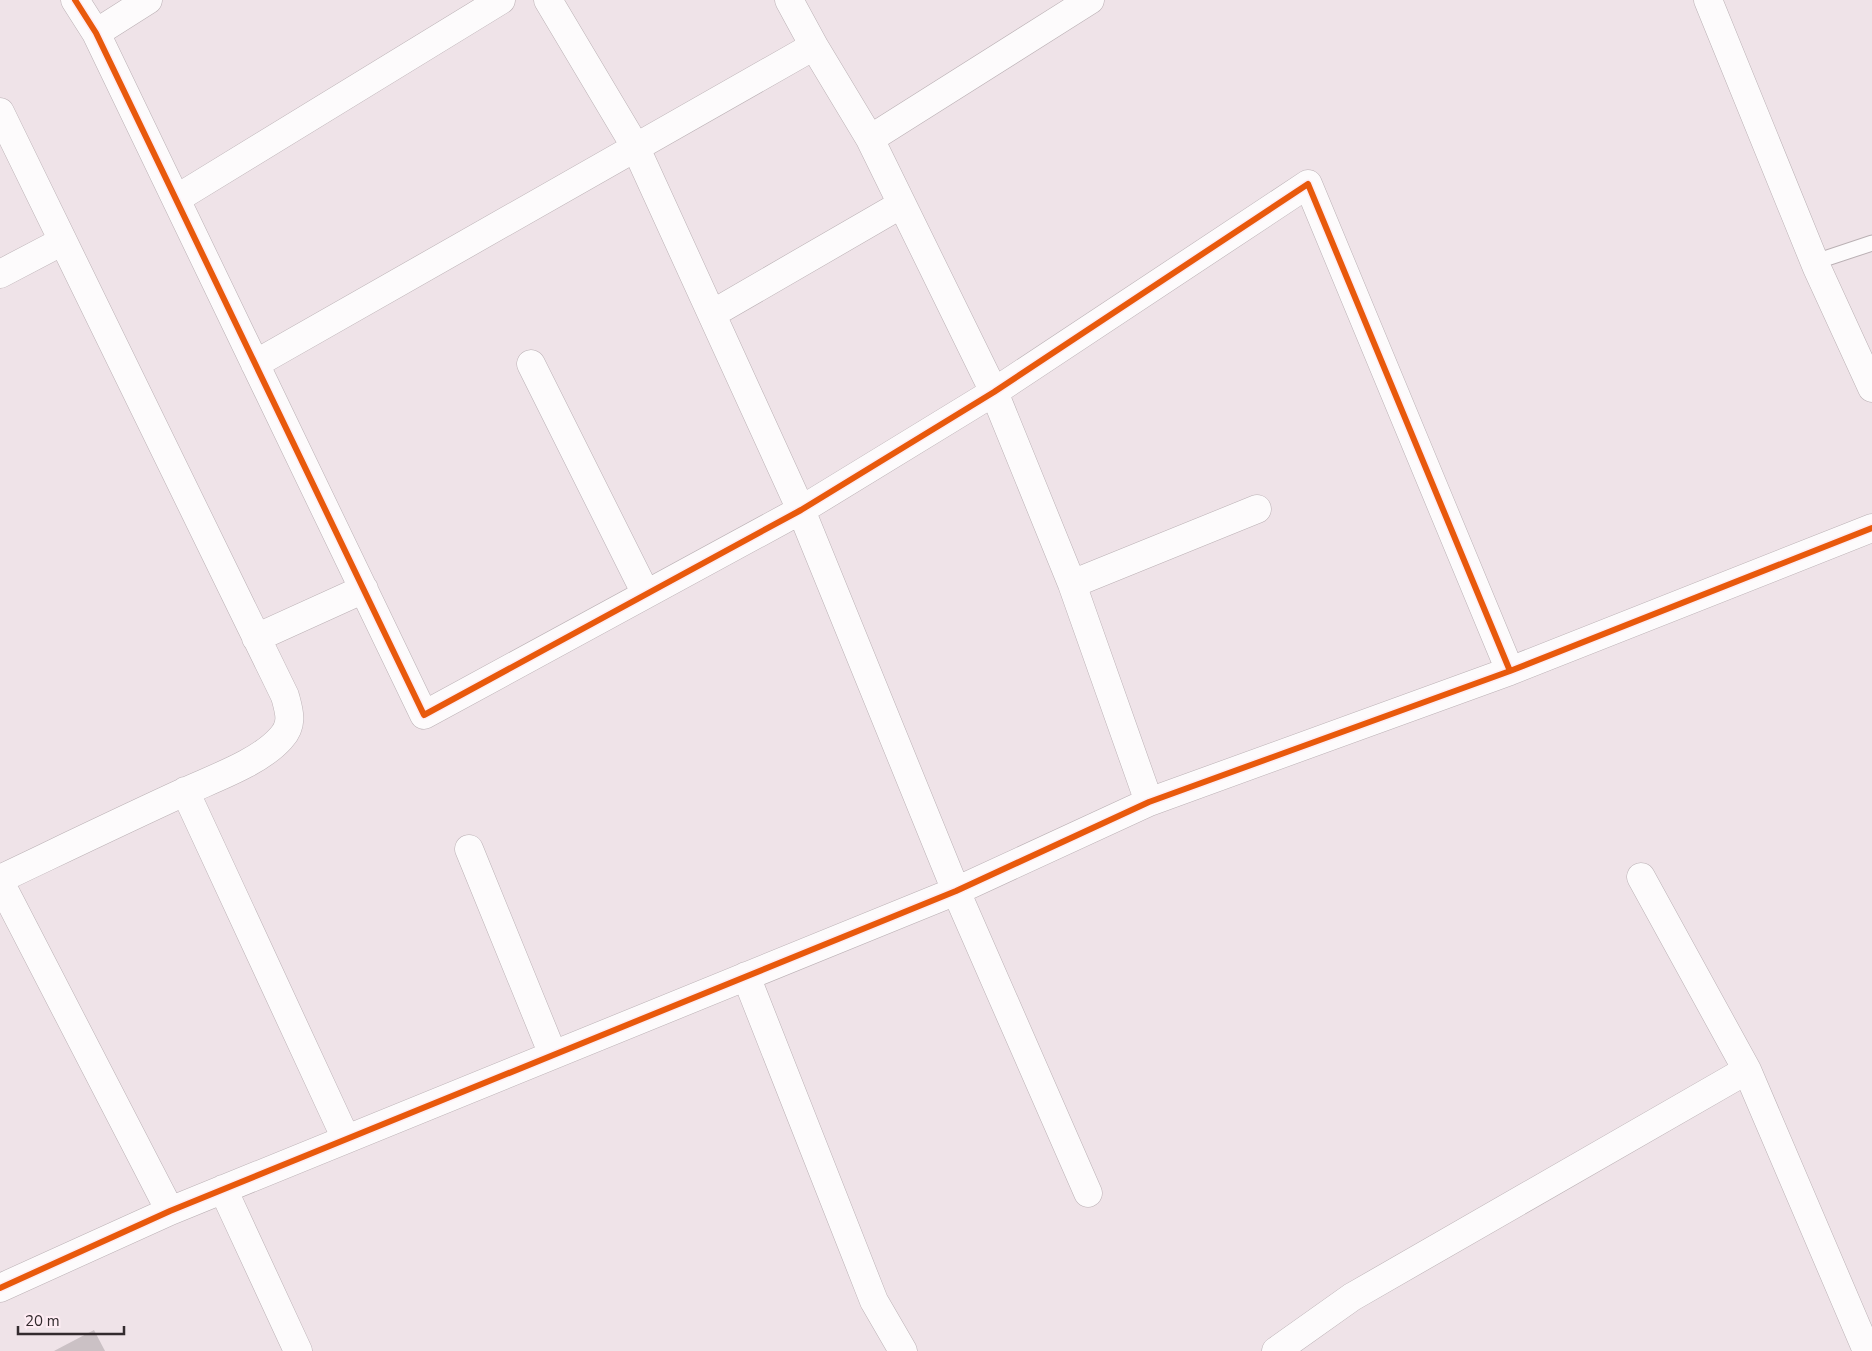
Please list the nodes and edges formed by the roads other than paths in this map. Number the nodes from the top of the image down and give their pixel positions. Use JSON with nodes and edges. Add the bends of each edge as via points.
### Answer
{"nodes":[{"id":1,"x":76,"y":0,"type":"edge"},
{"id":2,"x":148,"y":0,"type":"edge"},
{"id":3,"x":501,"y":0,"type":"edge"},
{"id":4,"x":548,"y":0,"type":"edge"},
{"id":5,"x":789,"y":0,"type":"edge"},
{"id":6,"x":1090,"y":0,"type":"edge"},
{"id":7,"x":1708,"y":0,"type":"edge"},
{"id":8,"x":96,"y":33,"type":"junction"},
{"id":9,"x":814,"y":46,"type":"junction"},
{"id":10,"x":0,"y":112,"type":"edge"},
{"id":11,"x":870,"y":139,"type":"junction"},
{"id":12,"x":635,"y":146,"type":"junction"},
{"id":13,"x":176,"y":199,"type":"junction"},
{"id":14,"x":902,"y":204,"type":"junction"},
{"id":15,"x":63,"y":241,"type":"junction"},
{"id":16,"x":1872,"y":243,"type":"edge"},
{"id":17,"x":1815,"y":262,"type":"junction"},
{"id":18,"x":0,"y":274,"type":"edge"},
{"id":19,"x":712,"y":314,"type":"junction"},
{"id":20,"x":255,"y":364,"type":"junction"},
{"id":21,"x":531,"y":364,"type":"dead end"},
{"id":22,"x":1872,"y":388,"type":"edge"},
{"id":23,"x":994,"y":392,"type":"junction"},
{"id":24,"x":1257,"y":509,"type":"dead end"},
{"id":25,"x":801,"y":510,"type":"junction"},
{"id":26,"x":1872,"y":528,"type":"edge"},
{"id":27,"x":1072,"y":584,"type":"junction"},
{"id":28,"x":364,"y":589,"type":"junction"},
{"id":29,"x":646,"y":594,"type":"junction"},
{"id":30,"x":256,"y":638,"type":"junction"},
{"id":31,"x":1510,"y":671,"type":"junction"},
{"id":32,"x":185,"y":792,"type":"junction"},
{"id":33,"x":1149,"y":802,"type":"junction"},
{"id":34,"x":469,"y":849,"type":"dead end"},
{"id":35,"x":1641,"y":876,"type":"dead end"},
{"id":36,"x":0,"y":880,"type":"edge"},
{"id":37,"x":956,"y":891,"type":"junction"},
{"id":38,"x":746,"y":976,"type":"junction"},
{"id":39,"x":552,"y":1055,"type":"junction"},
{"id":40,"x":1747,"y":1070,"type":"junction"},
{"id":41,"x":346,"y":1139,"type":"junction"},
{"id":42,"x":223,"y":1189,"type":"junction"},
{"id":43,"x":1088,"y":1193,"type":"dead end"},
{"id":44,"x":170,"y":1211,"type":"junction"},
{"id":45,"x":0,"y":1288,"type":"edge"},
{"id":46,"x":298,"y":1351,"type":"edge"},
{"id":47,"x":903,"y":1351,"type":"edge"},
{"id":48,"x":1276,"y":1351,"type":"edge"},
{"id":49,"x":1867,"y":1351,"type":"edge"}],
"edges":[{"from":1,"to":8,"type":"street"},
{"from":2,"to":8,"type":"street"},
{"from":3,"to":13,"type":"street"},
{"from":4,"to":12,"type":"street"},
{"from":5,"to":9,"type":"street"},
{"from":6,"to":11,"type":"street"},
{"from":7,"to":17,"type":"street"},
{"from":8,"to":13,"type":"street"},
{"from":9,"to":11,"type":"street"},
{"from":9,"to":12,"type":"street"},
{"from":10,"to":15,"type":"street"},
{"from":11,"to":14,"type":"street"},
{"from":12,"to":19,"type":"street"},
{"from":12,"to":20,"type":"street"},
{"from":13,"to":20,"type":"street"},
{"from":14,"to":19,"type":"street"},
{"from":14,"to":23,"type":"street"},
{"from":15,"to":18,"type":"street"},
{"from":15,"to":30,"type":"street"},
{"from":16,"to":17,"type":"lane"},
{"from":17,"to":22,"type":"street"},
{"from":19,"to":25,"type":"street"},
{"from":20,"to":28,"type":"street"},
{"from":21,"to":29,"type":"street"},
{"from":23,"to":25,"type":"street"},
{"from":23,"to":27,"type":"street"},
{"from":23,"to":31,"type":"street","via":[[1308,184]]},
{"from":24,"to":27,"type":"street"},
{"from":25,"to":29,"type":"street"},
{"from":25,"to":37,"type":"street"},
{"from":26,"to":31,"type":"street"},
{"from":27,"to":33,"type":"street"},
{"from":28,"to":29,"type":"street","via":[[424,714]]},
{"from":28,"to":30,"type":"street"},
{"from":30,"to":32,"type":"street","via":[[284,696],[290,714],[289,726],[272,747],[233,771]]},
{"from":31,"to":33,"type":"street"},
{"from":32,"to":36,"type":"street"},
{"from":32,"to":41,"type":"street"},
{"from":33,"to":37,"type":"street"},
{"from":34,"to":39,"type":"street"},
{"from":35,"to":40,"type":"street"},
{"from":36,"to":44,"type":"street"},
{"from":37,"to":38,"type":"street"},
{"from":37,"to":43,"type":"street"},
{"from":38,"to":39,"type":"street"},
{"from":38,"to":47,"type":"street","via":[[874,1301]]},
{"from":39,"to":41,"type":"street"},
{"from":40,"to":48,"type":"street","via":[[1352,1297]]},
{"from":40,"to":49,"type":"street"},
{"from":41,"to":42,"type":"street"},
{"from":42,"to":44,"type":"street"},
{"from":42,"to":46,"type":"street"},
{"from":44,"to":45,"type":"street"}]}
